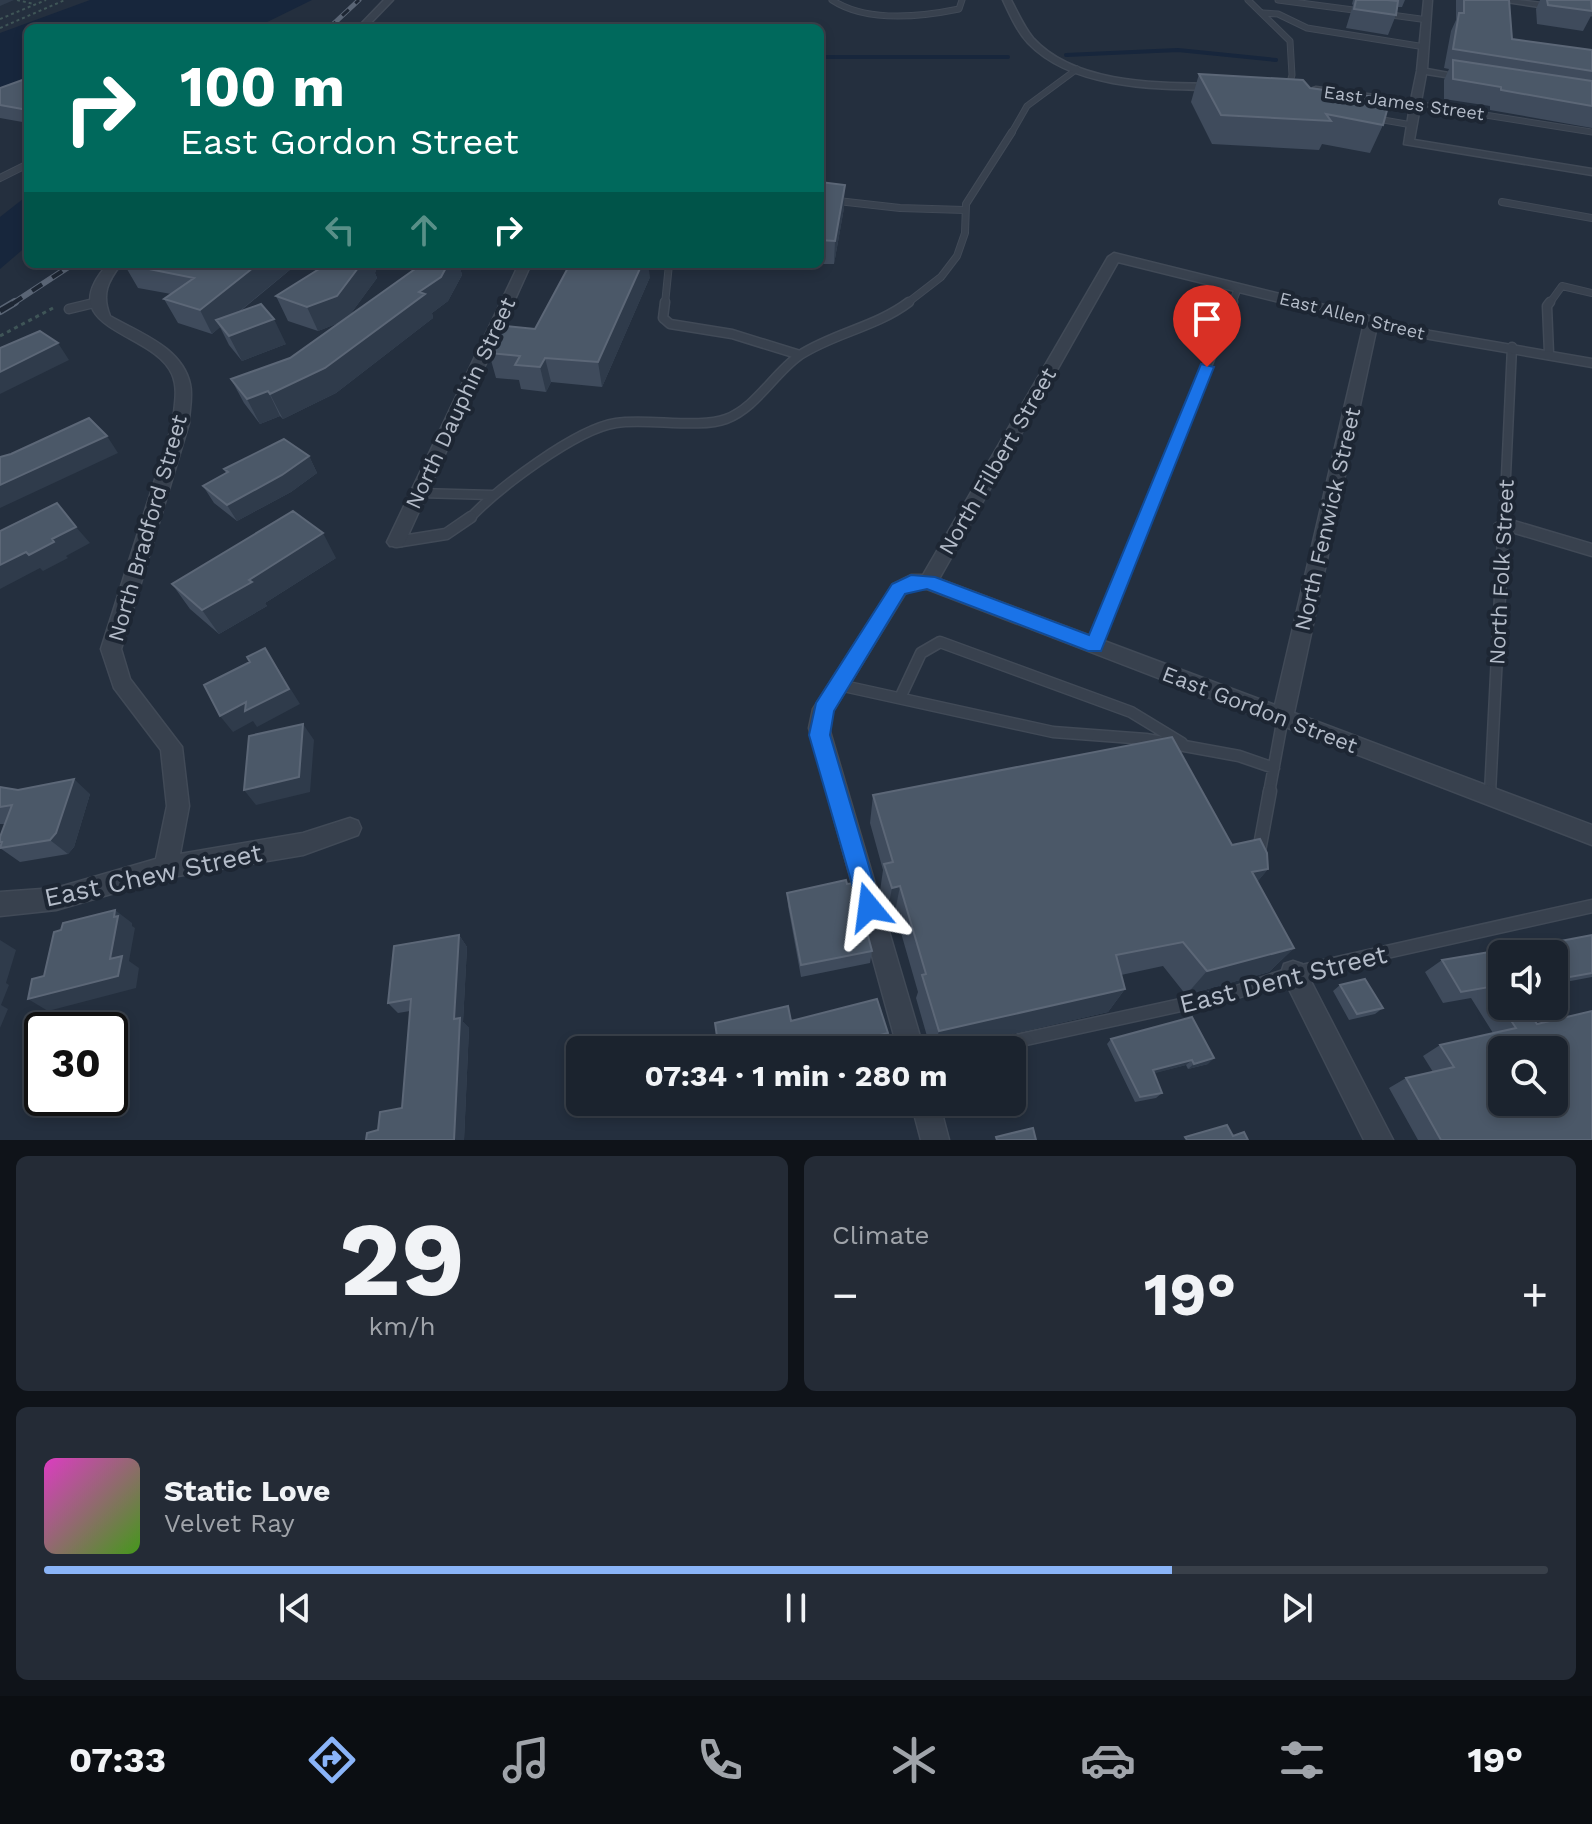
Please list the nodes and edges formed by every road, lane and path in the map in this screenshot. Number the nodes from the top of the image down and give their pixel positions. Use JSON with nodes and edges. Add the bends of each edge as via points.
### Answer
{"nodes":[{"id":1,"x":17,"y":0,"type":"edge"},
{"id":2,"x":46,"y":0,"type":"edge"},
{"id":3,"x":65,"y":0,"type":"edge"},
{"id":4,"x":389,"y":0,"type":"edge"},
{"id":5,"x":832,"y":0,"type":"edge"},
{"id":6,"x":962,"y":0,"type":"edge"},
{"id":7,"x":1007,"y":0,"type":"edge"},
{"id":8,"x":1277,"y":0,"type":"edge"},
{"id":9,"x":1428,"y":0,"type":"edge"},
{"id":10,"x":1497,"y":0,"type":"edge"},
{"id":11,"x":1251,"y":1,"type":"edge"},
{"id":12,"x":37,"y":4,"type":"junction"},
{"id":13,"x":21,"y":10,"type":"junction"},
{"id":14,"x":34,"y":12,"type":"junction"},
{"id":15,"x":1592,"y":12,"type":"edge"},
{"id":16,"x":1263,"y":13,"type":"junction"},
{"id":17,"x":0,"y":19,"type":"edge"},
{"id":18,"x":1428,"y":20,"type":"junction"},
{"id":19,"x":365,"y":24,"type":"edge"},
{"id":20,"x":0,"y":28,"type":"edge"},
{"id":21,"x":1425,"y":47,"type":"junction"},
{"id":22,"x":1077,"y":69,"type":"junction"},
{"id":23,"x":1422,"y":71,"type":"junction"},
{"id":24,"x":1489,"y":81,"type":"edge"},
{"id":25,"x":1235,"y":87,"type":"edge"},
{"id":26,"x":1284,"y":89,"type":"joint"},
{"id":27,"x":1416,"y":104,"type":"junction"},
{"id":28,"x":1367,"y":118,"type":"edge"},
{"id":29,"x":1412,"y":125,"type":"junction"},
{"id":30,"x":1592,"y":132,"type":"edge"},
{"id":31,"x":24,"y":166,"type":"edge"},
{"id":32,"x":1592,"y":172,"type":"edge"},
{"id":33,"x":0,"y":178,"type":"edge"},
{"id":34,"x":824,"y":199,"type":"edge"},
{"id":35,"x":1502,"y":202,"type":"dead end"},
{"id":36,"x":964,"y":210,"type":"junction"},
{"id":37,"x":1592,"y":218,"type":"edge"},
{"id":38,"x":1114,"y":257,"type":"joint"},
{"id":39,"x":111,"y":268,"type":"edge"},
{"id":40,"x":523,"y":268,"type":"edge"},
{"id":41,"x":669,"y":268,"type":"edge"},
{"id":42,"x":1238,"y":288,"type":"junction"},
{"id":43,"x":1592,"y":293,"type":"edge"},
{"id":44,"x":98,"y":299,"type":"junction"},
{"id":45,"x":69,"y":309,"type":"dead end"},
{"id":46,"x":1371,"y":321,"type":"junction"},
{"id":47,"x":0,"y":336,"type":"edge"},
{"id":48,"x":1512,"y":347,"type":"junction"},
{"id":49,"x":1549,"y":353,"type":"junction"},
{"id":50,"x":800,"y":355,"type":"junction"},
{"id":51,"x":1592,"y":363,"type":"edge"},
{"id":52,"x":419,"y":493,"type":"junction"},
{"id":53,"x":492,"y":495,"type":"junction"},
{"id":54,"x":1504,"y":524,"type":"junction"},
{"id":55,"x":396,"y":542,"type":"joint"},
{"id":56,"x":1592,"y":550,"type":"edge"},
{"id":57,"x":928,"y":582,"type":"junction"},
{"id":58,"x":1094,"y":646,"type":"junction"},
{"id":59,"x":839,"y":685,"type":"junction"},
{"id":60,"x":900,"y":698,"type":"junction"},
{"id":61,"x":1283,"y":717,"type":"junction"},
{"id":62,"x":1188,"y":747,"type":"junction"},
{"id":63,"x":1274,"y":768,"type":"junction"},
{"id":64,"x":1490,"y":797,"type":"junction"},
{"id":65,"x":350,"y":828,"type":"dead end"},
{"id":66,"x":1592,"y":835,"type":"edge"},
{"id":67,"x":1258,"y":859,"type":"edge"},
{"id":68,"x":166,"y":867,"type":"junction"},
{"id":69,"x":0,"y":904,"type":"edge"},
{"id":70,"x":1592,"y":906,"type":"edge"},
{"id":71,"x":1290,"y":966,"type":"junction"},
{"id":72,"x":907,"y":1036,"type":"edge"},
{"id":73,"x":1026,"y":1039,"type":"edge"},
{"id":74,"x":929,"y":1116,"type":"edge"},
{"id":75,"x":935,"y":1140,"type":"edge"},
{"id":76,"x":1379,"y":1140,"type":"edge"}],
"edges":[{"from":1,"to":12,"type":"path"},
{"from":2,"to":12,"type":"path"},
{"from":3,"to":14,"type":"path"},
{"from":4,"to":19,"type":"street"},
{"from":5,"to":6,"type":"lane","via":[[843,9],[863,13],[953,11]]},
{"from":7,"to":22,"type":"street","via":[[1032,42]]},
{"from":8,"to":11,"type":"lane"},
{"from":8,"to":18,"type":"lane"},
{"from":9,"to":18,"type":"street"},
{"from":10,"to":15,"type":"street"},
{"from":11,"to":16,"type":"lane"},
{"from":12,"to":13,"type":"path"},
{"from":13,"to":14,"type":"path"},
{"from":13,"to":17,"type":"path"},
{"from":14,"to":20,"type":"path"},
{"from":16,"to":21,"type":"lane","via":[[1307,28]]},
{"from":16,"to":26,"type":"lane","via":[[1290,41],[1292,75]]},
{"from":18,"to":21,"type":"street"},
{"from":21,"to":23,"type":"street"},
{"from":22,"to":25,"type":"street","via":[[1150,84]]},
{"from":22,"to":36,"type":"lane","via":[[1027,106]]},
{"from":23,"to":24,"type":"street"},
{"from":23,"to":27,"type":"street"},
{"from":26,"to":27,"type":"street","name":"East James Street"},
{"from":27,"to":29,"type":"street"},
{"from":27,"to":30,"type":"lane","name":"East James Street"},
{"from":28,"to":29,"type":"lane"},
{"from":29,"to":32,"type":"street","via":[[1408,142]]},
{"from":31,"to":33,"type":"lane"},
{"from":34,"to":36,"type":"lane"},
{"from":35,"to":37,"type":"lane"},
{"from":36,"to":50,"type":"lane","via":[[961,245],[941,277],[890,316]]},
{"from":38,"to":42,"type":"street","name":"East Allen Street"},
{"from":38,"to":57,"type":"street","name":"North Filbert Street"},
{"from":39,"to":44,"type":"street"},
{"from":40,"to":52,"type":"street","name":"North Dauphin Street"},
{"from":41,"to":50,"type":"lane","via":[[663,318],[670,324],[732,334]]},
{"from":42,"to":46,"type":"street","name":"East Allen Street"},
{"from":42,"to":58,"type":"lane"},
{"from":43,"to":49,"type":"lane","via":[[1562,286],[1547,306]]},
{"from":44,"to":45,"type":"lane"},
{"from":44,"to":47,"type":"path","via":[[41,312]]},
{"from":44,"to":68,"type":"street","name":"North Bradford Street","via":[[104,318],[167,357],[184,386],[181,423],[111,649],[121,682],[171,747],[178,806]]},
{"from":46,"to":48,"type":"street","name":"East Allen Street"},
{"from":46,"to":61,"type":"street","name":"North Fenwick Street"},
{"from":48,"to":49,"type":"street","name":"East Allen Street"},
{"from":48,"to":54,"type":"lane","name":"North Folk Street"},
{"from":49,"to":51,"type":"street","name":"East Allen Street"},
{"from":50,"to":53,"type":"lane","via":[[724,420],[615,423],[585,434]]},
{"from":52,"to":53,"type":"lane"},
{"from":52,"to":55,"type":"street","name":"North Dauphin Street"},
{"from":53,"to":55,"type":"lane","via":[[446,534]]},
{"from":54,"to":56,"type":"street"},
{"from":54,"to":64,"type":"lane","name":"North Folk Street"},
{"from":57,"to":58,"type":"street","name":"East Gordon Street"},
{"from":57,"to":59,"type":"street","via":[[899,589]]},
{"from":58,"to":61,"type":"street","name":"East Gordon Street"},
{"from":59,"to":60,"type":"lane"},
{"from":59,"to":72,"type":"street","via":[[823,709],[820,735]]},
{"from":60,"to":62,"type":"lane","via":[[1053,732]]},
{"from":60,"to":62,"type":"lane","via":[[921,653],[940,642],[1131,712]]},
{"from":61,"to":63,"type":"lane"},
{"from":61,"to":64,"type":"street","name":"East Gordon Street"},
{"from":62,"to":63,"type":"lane"},
{"from":63,"to":67,"type":"lane"},
{"from":64,"to":66,"type":"street","name":"East Gordon Street"},
{"from":65,"to":68,"type":"street","name":"East Chew Street","via":[[303,844]]},
{"from":68,"to":69,"type":"street","name":"East Chew Street","via":[[56,899]]},
{"from":70,"to":71,"type":"lane","name":"East Dent Street"},
{"from":71,"to":73,"type":"lane","name":"East Dent Street","via":[[1231,994]]},
{"from":71,"to":76,"type":"street"},
{"from":74,"to":75,"type":"street"}]}
